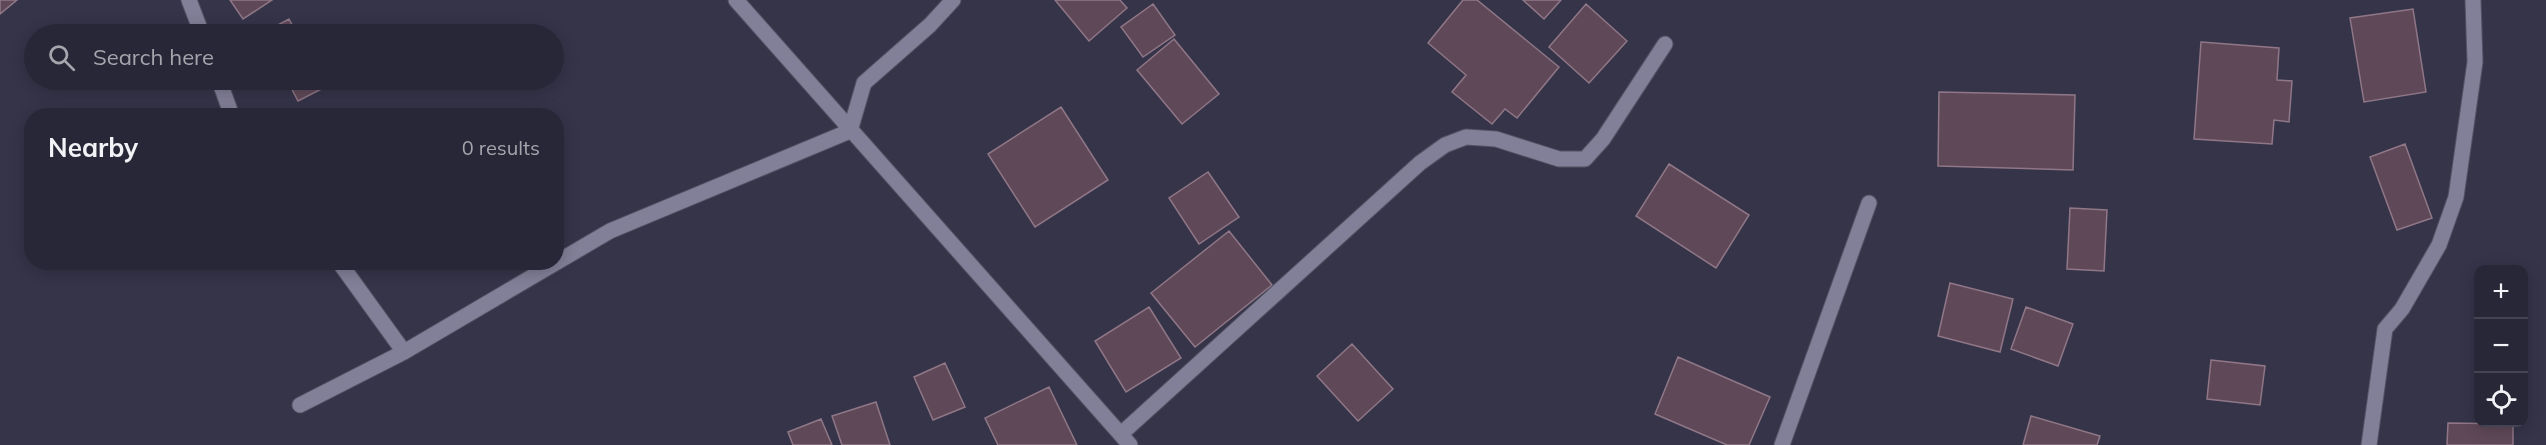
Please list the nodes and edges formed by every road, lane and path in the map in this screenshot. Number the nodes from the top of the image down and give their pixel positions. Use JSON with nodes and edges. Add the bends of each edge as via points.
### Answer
{"nodes":[{"id":1,"x":189,"y":0,"type":"edge"},
{"id":2,"x":736,"y":0,"type":"edge"},
{"id":3,"x":953,"y":0,"type":"edge"},
{"id":4,"x":2473,"y":0,"type":"edge"},
{"id":5,"x":198,"y":24,"type":"edge"},
{"id":6,"x":1665,"y":44,"type":"dead end"},
{"id":7,"x":223,"y":90,"type":"edge"},
{"id":8,"x":229,"y":108,"type":"edge"},
{"id":9,"x":850,"y":131,"type":"junction"},
{"id":10,"x":1869,"y":203,"type":"dead end"},
{"id":11,"x":564,"y":258,"type":"edge"},
{"id":12,"x":345,"y":270,"type":"edge"},
{"id":13,"x":544,"y":270,"type":"edge"},
{"id":14,"x":404,"y":352,"type":"junction"},
{"id":15,"x":300,"y":405,"type":"dead end"},
{"id":16,"x":1126,"y":439,"type":"edge"},
{"id":17,"x":1782,"y":445,"type":"edge"},
{"id":18,"x":2368,"y":445,"type":"edge"}],
"edges":[{"from":1,"to":5,"type":"street"},
{"from":2,"to":9,"type":"street"},
{"from":3,"to":9,"type":"street","via":[[930,26],[864,83]]},
{"from":4,"to":18,"type":"street","via":[[2475,62],[2456,197],[2439,245],[2402,309],[2385,329]]},
{"from":6,"to":16,"type":"street","via":[[1603,140],[1585,159],[1559,159],[1497,139],[1466,137],[1445,145],[1420,163]]},
{"from":7,"to":8,"type":"street"},
{"from":9,"to":11,"type":"street","via":[[610,231]]},
{"from":9,"to":16,"type":"street"},
{"from":10,"to":17,"type":"street"},
{"from":12,"to":14,"type":"street"},
{"from":13,"to":14,"type":"street"},
{"from":14,"to":15,"type":"street"}]}
